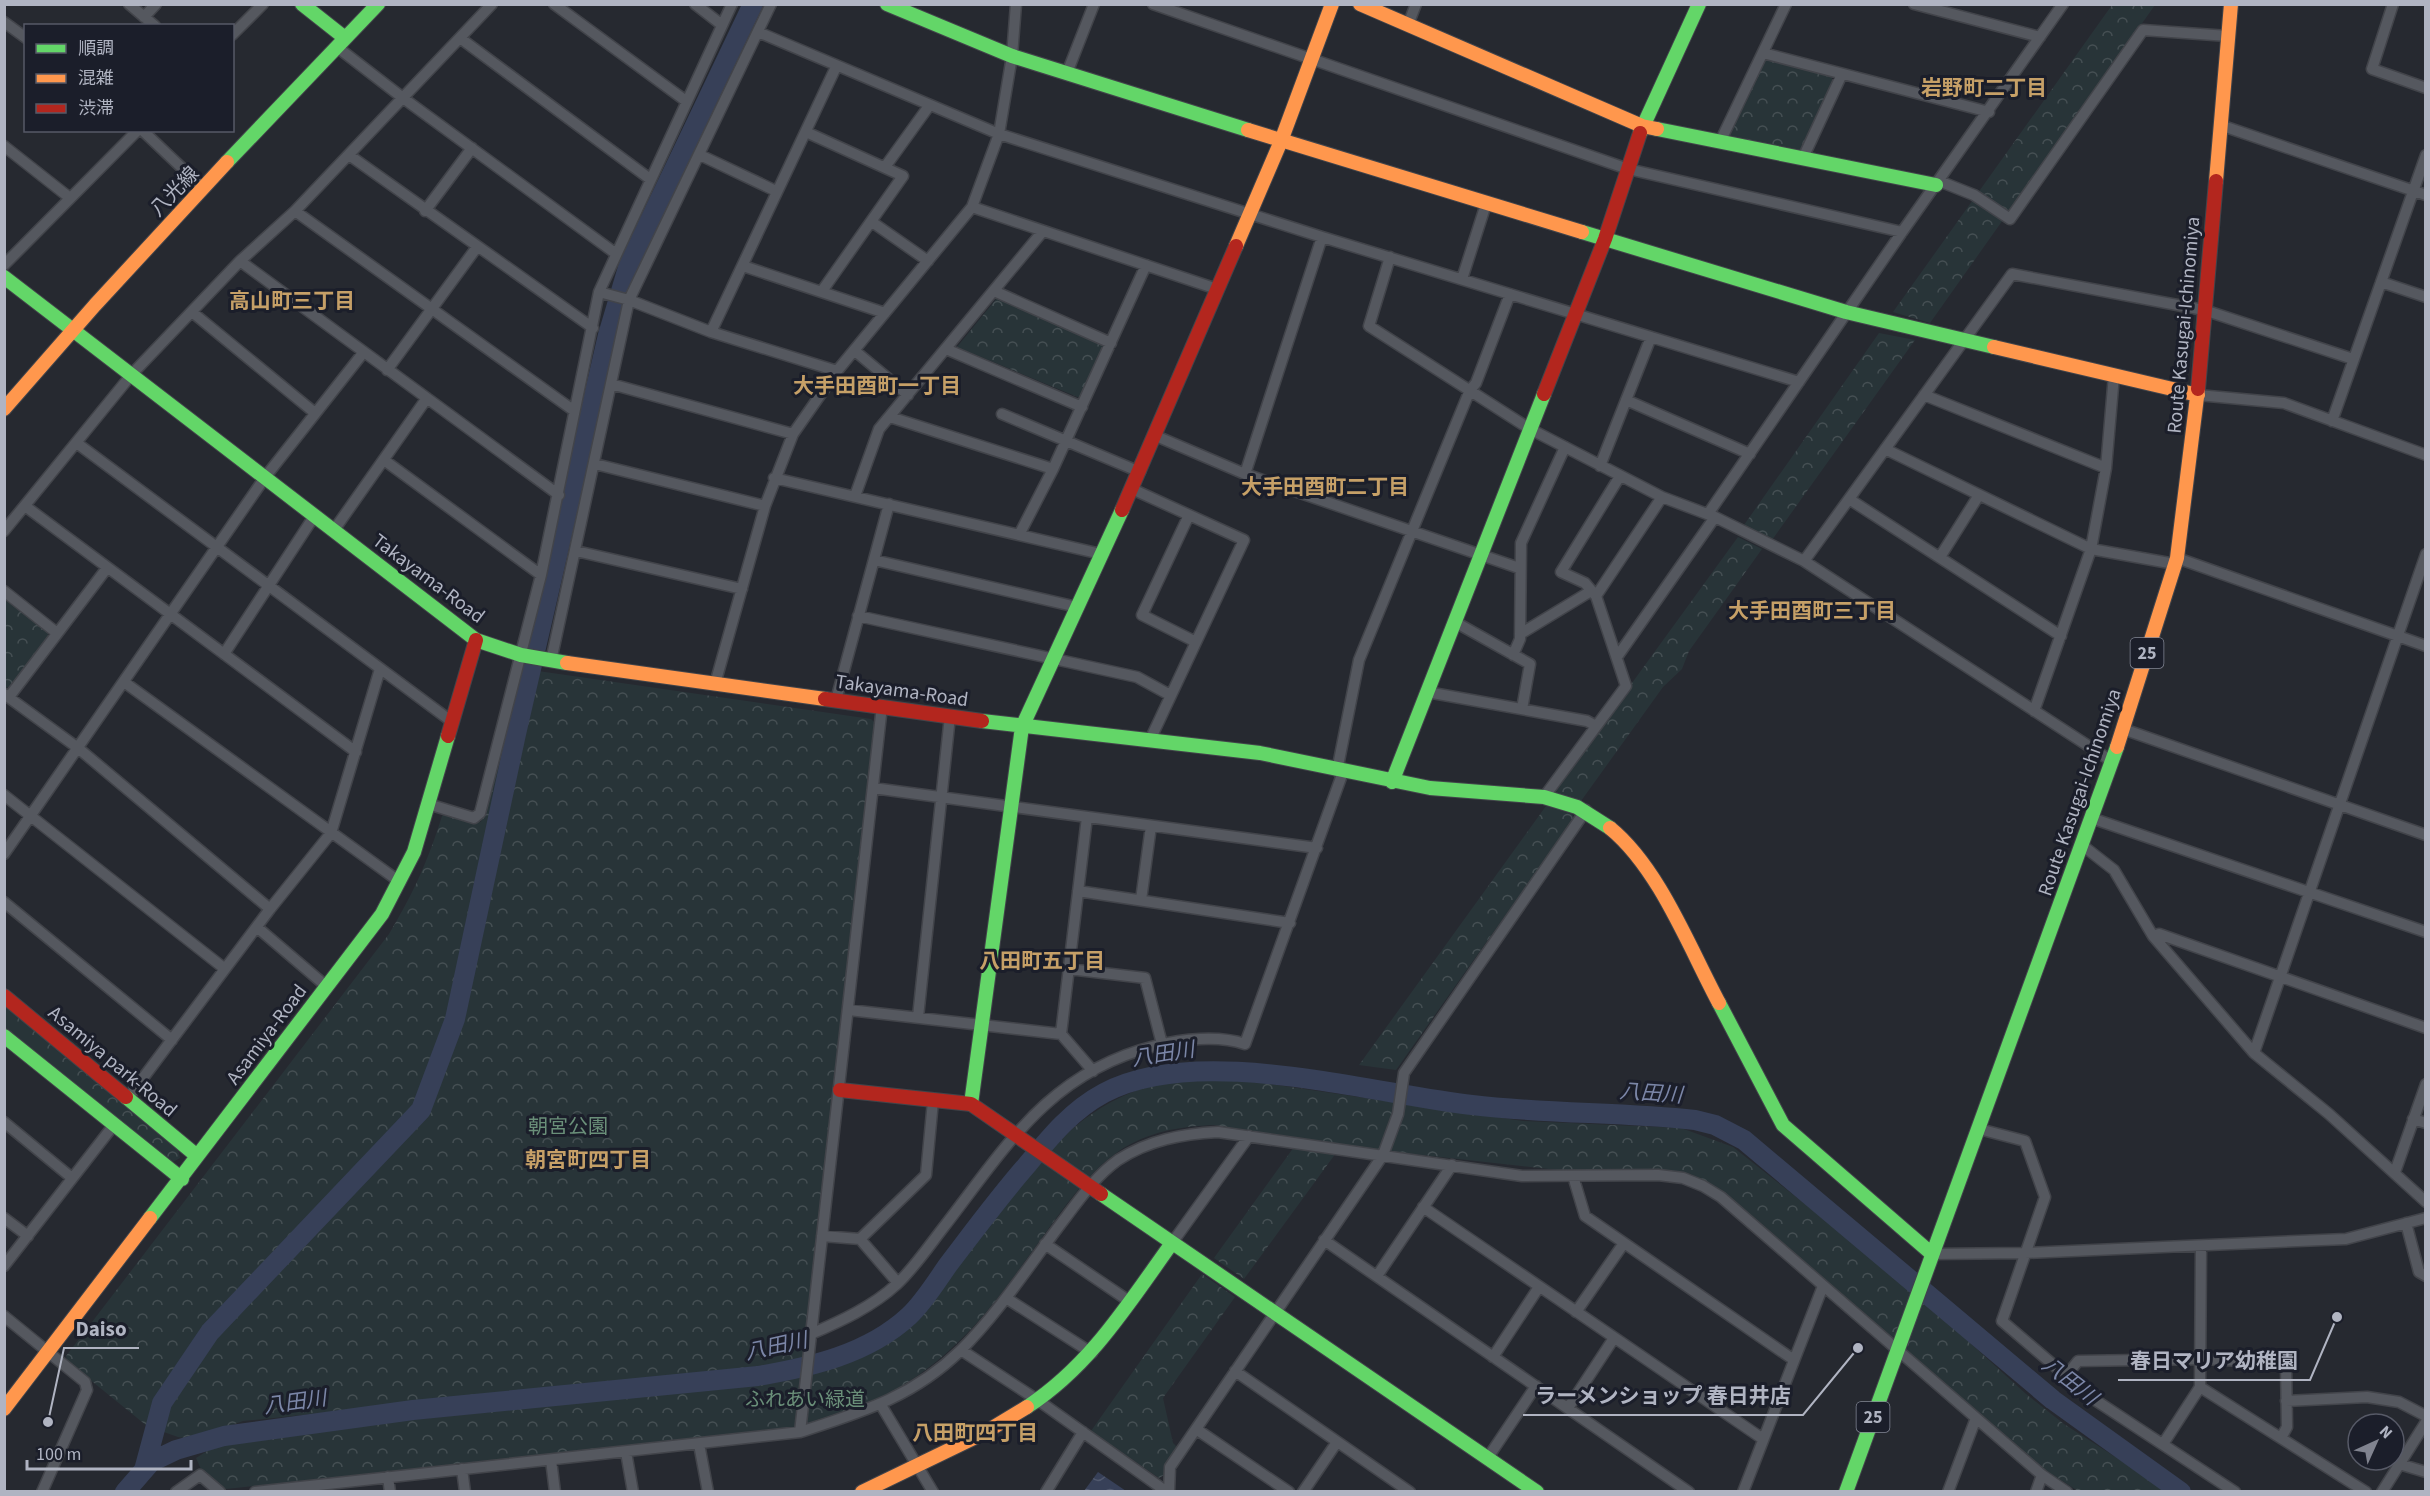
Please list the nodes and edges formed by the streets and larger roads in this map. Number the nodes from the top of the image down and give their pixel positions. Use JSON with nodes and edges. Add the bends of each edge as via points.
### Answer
{"nodes":[{"id":1,"x":129,"y":4,"type":"edge"},
{"id":2,"x":156,"y":4,"type":"edge"},
{"id":3,"x":263,"y":4,"type":"edge"},
{"id":4,"x":302,"y":4,"type":"edge"},
{"id":5,"x":378,"y":4,"type":"edge"},
{"id":6,"x":492,"y":4,"type":"edge"},
{"id":7,"x":554,"y":4,"type":"edge"},
{"id":8,"x":695,"y":4,"type":"edge"},
{"id":9,"x":732,"y":4,"type":"edge"},
{"id":10,"x":771,"y":4,"type":"edge"},
{"id":11,"x":887,"y":4,"type":"edge"},
{"id":12,"x":1016,"y":4,"type":"edge"},
{"id":13,"x":1094,"y":4,"type":"edge"},
{"id":14,"x":1153,"y":4,"type":"edge"},
{"id":15,"x":1332,"y":4,"type":"edge"},
{"id":16,"x":1360,"y":4,"type":"edge"},
{"id":17,"x":1416,"y":4,"type":"edge"},
{"id":18,"x":1700,"y":4,"type":"edge"},
{"id":19,"x":1786,"y":4,"type":"edge"},
{"id":20,"x":1914,"y":4,"type":"edge"},
{"id":21,"x":2063,"y":4,"type":"edge"},
{"id":22,"x":2231,"y":4,"type":"edge"},
{"id":23,"x":2393,"y":4,"type":"edge"},
{"id":24,"x":144,"y":17,"type":"junction"},
{"id":25,"x":4,"y":22,"type":"edge"},
{"id":26,"x":153,"y":24,"type":"edge"},
{"id":27,"x":722,"y":25,"type":"junction"},
{"id":28,"x":1408,"y":25,"type":"junction"},
{"id":29,"x":758,"y":32,"type":"junction"},
{"id":30,"x":234,"y":33,"type":"edge"},
{"id":31,"x":2228,"y":36,"type":"junction"},
{"id":32,"x":24,"y":37,"type":"edge"},
{"id":33,"x":2040,"y":37,"type":"junction"},
{"id":34,"x":460,"y":38,"type":"junction"},
{"id":35,"x":341,"y":43,"type":"junction"},
{"id":36,"x":1763,"y":53,"type":"junction"},
{"id":37,"x":1012,"y":56,"type":"junction"},
{"id":38,"x":1310,"y":59,"type":"junction"},
{"id":39,"x":836,"y":67,"type":"junction"},
{"id":40,"x":1067,"y":73,"type":"junction"},
{"id":41,"x":1842,"y":74,"type":"junction"},
{"id":42,"x":2426,"y":88,"type":"edge"},
{"id":43,"x":403,"y":98,"type":"junction"},
{"id":44,"x":686,"y":101,"type":"junction"},
{"id":45,"x":929,"y":106,"type":"junction"},
{"id":46,"x":1989,"y":112,"type":"junction"},
{"id":47,"x":2220,"y":125,"type":"junction"},
{"id":48,"x":1642,"y":126,"type":"junction"},
{"id":49,"x":138,"y":132,"type":"edge"},
{"id":50,"x":142,"y":132,"type":"edge"},
{"id":51,"x":806,"y":132,"type":"junction"},
{"id":52,"x":999,"y":134,"type":"junction"},
{"id":53,"x":1281,"y":141,"type":"junction"},
{"id":54,"x":1720,"y":142,"type":"junction"},
{"id":55,"x":4,"y":146,"type":"edge"},
{"id":56,"x":472,"y":148,"type":"junction"},
{"id":57,"x":349,"y":155,"type":"junction"},
{"id":58,"x":700,"y":155,"type":"junction"},
{"id":59,"x":2426,"y":156,"type":"edge"},
{"id":60,"x":1803,"y":158,"type":"junction"},
{"id":61,"x":885,"y":167,"type":"junction"},
{"id":62,"x":1628,"y":169,"type":"junction"},
{"id":63,"x":650,"y":179,"type":"junction"},
{"id":64,"x":1938,"y":183,"type":"junction"},
{"id":65,"x":203,"y":188,"type":"junction"},
{"id":66,"x":776,"y":191,"type":"junction"},
{"id":67,"x":2413,"y":191,"type":"junction"},
{"id":68,"x":2426,"y":195,"type":"edge"},
{"id":69,"x":70,"y":198,"type":"junction"},
{"id":70,"x":1486,"y":204,"type":"junction"},
{"id":71,"x":972,"y":207,"type":"junction"},
{"id":72,"x":295,"y":211,"type":"junction"},
{"id":73,"x":425,"y":211,"type":"junction"},
{"id":74,"x":1250,"y":214,"type":"junction"},
{"id":75,"x":872,"y":222,"type":"junction"},
{"id":76,"x":1043,"y":231,"type":"junction"},
{"id":77,"x":1902,"y":232,"type":"junction"},
{"id":78,"x":1322,"y":237,"type":"junction"},
{"id":79,"x":1605,"y":239,"type":"junction"},
{"id":80,"x":477,"y":247,"type":"junction"},
{"id":81,"x":615,"y":253,"type":"junction"},
{"id":82,"x":1390,"y":257,"type":"junction"},
{"id":83,"x":240,"y":261,"type":"junction"},
{"id":84,"x":928,"y":261,"type":"junction"},
{"id":85,"x":4,"y":265,"type":"edge"},
{"id":86,"x":1146,"y":265,"type":"junction"},
{"id":87,"x":743,"y":266,"type":"junction"},
{"id":88,"x":4,"y":277,"type":"edge"},
{"id":89,"x":1462,"y":279,"type":"junction"},
{"id":90,"x":2381,"y":282,"type":"junction"},
{"id":91,"x":1217,"y":289,"type":"junction"},
{"id":92,"x":822,"y":291,"type":"junction"},
{"id":93,"x":994,"y":291,"type":"junction"},
{"id":94,"x":599,"y":292,"type":"junction"},
{"id":95,"x":1510,"y":294,"type":"junction"},
{"id":96,"x":2426,"y":297,"type":"edge"},
{"id":97,"x":629,"y":300,"type":"junction"},
{"id":98,"x":432,"y":308,"type":"junction"},
{"id":99,"x":2204,"y":310,"type":"junction"},
{"id":100,"x":192,"y":312,"type":"junction"},
{"id":101,"x":1846,"y":312,"type":"junction"},
{"id":102,"x":885,"y":313,"type":"junction"},
{"id":103,"x":1575,"y":313,"type":"junction"},
{"id":104,"x":592,"y":328,"type":"junction"},
{"id":105,"x":72,"y":330,"type":"junction"},
{"id":106,"x":711,"y":332,"type":"junction"},
{"id":107,"x":1651,"y":337,"type":"junction"},
{"id":108,"x":1964,"y":340,"type":"junction"},
{"id":109,"x":1111,"y":343,"type":"junction"},
{"id":110,"x":946,"y":349,"type":"junction"},
{"id":111,"x":855,"y":351,"type":"junction"},
{"id":112,"x":363,"y":353,"type":"junction"},
{"id":113,"x":2353,"y":359,"type":"junction"},
{"id":114,"x":387,"y":370,"type":"junction"},
{"id":115,"x":837,"y":371,"type":"junction"},
{"id":116,"x":132,"y":374,"type":"junction"},
{"id":117,"x":2114,"y":375,"type":"junction"},
{"id":118,"x":1799,"y":382,"type":"junction"},
{"id":119,"x":611,"y":384,"type":"junction"},
{"id":120,"x":1470,"y":390,"type":"junction"},
{"id":121,"x":908,"y":394,"type":"junction"},
{"id":122,"x":1924,"y":395,"type":"junction"},
{"id":123,"x":2198,"y":395,"type":"junction"},
{"id":124,"x":427,"y":398,"type":"junction"},
{"id":125,"x":1626,"y":400,"type":"junction"},
{"id":126,"x":1082,"y":407,"type":"junction"},
{"id":127,"x":4,"y":409,"type":"edge"},
{"id":128,"x":573,"y":410,"type":"junction"},
{"id":129,"x":315,"y":413,"type":"junction"},
{"id":130,"x":1002,"y":414,"type":"dead end"},
{"id":131,"x":890,"y":417,"type":"junction"},
{"id":132,"x":2332,"y":421,"type":"junction"},
{"id":133,"x":1530,"y":429,"type":"junction"},
{"id":134,"x":793,"y":434,"type":"junction"},
{"id":135,"x":1156,"y":436,"type":"junction"},
{"id":136,"x":1066,"y":441,"type":"junction"},
{"id":137,"x":78,"y":444,"type":"junction"},
{"id":138,"x":1565,"y":447,"type":"junction"},
{"id":139,"x":1885,"y":449,"type":"junction"},
{"id":140,"x":1750,"y":454,"type":"junction"},
{"id":141,"x":2426,"y":455,"type":"edge"},
{"id":142,"x":384,"y":460,"type":"junction"},
{"id":143,"x":595,"y":465,"type":"junction"},
{"id":144,"x":1600,"y":466,"type":"junction"},
{"id":145,"x":2106,"y":468,"type":"junction"},
{"id":146,"x":1053,"y":469,"type":"junction"},
{"id":147,"x":1140,"y":472,"type":"junction"},
{"id":148,"x":1245,"y":474,"type":"junction"},
{"id":149,"x":1620,"y":476,"type":"junction"},
{"id":150,"x":266,"y":477,"type":"junction"},
{"id":151,"x":774,"y":478,"type":"junction"},
{"id":152,"x":1132,"y":489,"type":"junction"},
{"id":153,"x":559,"y":495,"type":"junction"},
{"id":154,"x":1979,"y":495,"type":"junction"},
{"id":155,"x":855,"y":496,"type":"junction"},
{"id":156,"x":1662,"y":497,"type":"junction"},
{"id":157,"x":1849,"y":499,"type":"junction"},
{"id":158,"x":889,"y":504,"type":"junction"},
{"id":159,"x":25,"y":506,"type":"junction"},
{"id":160,"x":765,"y":506,"type":"junction"},
{"id":161,"x":315,"y":515,"type":"junction"},
{"id":162,"x":1189,"y":515,"type":"junction"},
{"id":163,"x":1711,"y":516,"type":"junction"},
{"id":164,"x":334,"y":530,"type":"junction"},
{"id":165,"x":4,"y":531,"type":"edge"},
{"id":166,"x":1414,"y":531,"type":"junction"},
{"id":167,"x":1019,"y":535,"type":"junction"},
{"id":168,"x":218,"y":547,"type":"junction"},
{"id":169,"x":2091,"y":549,"type":"junction"},
{"id":170,"x":576,"y":551,"type":"junction"},
{"id":171,"x":1101,"y":554,"type":"junction"},
{"id":172,"x":1481,"y":554,"type":"junction"},
{"id":173,"x":2426,"y":554,"type":"edge"},
{"id":174,"x":1940,"y":557,"type":"junction"},
{"id":175,"x":874,"y":560,"type":"junction"},
{"id":176,"x":1804,"y":561,"type":"junction"},
{"id":177,"x":2176,"y":561,"type":"junction"},
{"id":178,"x":107,"y":568,"type":"junction"},
{"id":179,"x":1519,"y":568,"type":"junction"},
{"id":180,"x":541,"y":574,"type":"junction"},
{"id":181,"x":268,"y":587,"type":"junction"},
{"id":182,"x":742,"y":589,"type":"junction"},
{"id":183,"x":4,"y":591,"type":"edge"},
{"id":184,"x":1593,"y":593,"type":"junction"},
{"id":185,"x":1077,"y":607,"type":"junction"},
{"id":186,"x":171,"y":614,"type":"junction"},
{"id":187,"x":858,"y":616,"type":"junction"},
{"id":188,"x":1455,"y":622,"type":"junction"},
{"id":189,"x":57,"y":633,"type":"junction"},
{"id":190,"x":1520,"y":634,"type":"junction"},
{"id":191,"x":2061,"y":636,"type":"junction"},
{"id":192,"x":2396,"y":636,"type":"junction"},
{"id":193,"x":476,"y":640,"type":"junction"},
{"id":194,"x":1196,"y":642,"type":"junction"},
{"id":195,"x":2426,"y":646,"type":"edge"},
{"id":196,"x":224,"y":654,"type":"junction"},
{"id":197,"x":1513,"y":655,"type":"junction"},
{"id":198,"x":528,"y":656,"type":"junction"},
{"id":199,"x":1617,"y":657,"type":"junction"},
{"id":200,"x":1053,"y":659,"type":"junction"},
{"id":201,"x":551,"y":661,"type":"junction"},
{"id":202,"x":380,"y":669,"type":"junction"},
{"id":203,"x":124,"y":682,"type":"junction"},
{"id":204,"x":716,"y":684,"type":"junction"},
{"id":205,"x":1427,"y":692,"type":"junction"},
{"id":206,"x":7,"y":695,"type":"edge"},
{"id":207,"x":1170,"y":695,"type":"junction"},
{"id":208,"x":836,"y":700,"type":"junction"},
{"id":209,"x":882,"y":706,"type":"junction"},
{"id":210,"x":1522,"y":709,"type":"junction"},
{"id":211,"x":2034,"y":711,"type":"junction"},
{"id":212,"x":950,"y":716,"type":"junction"},
{"id":213,"x":451,"y":721,"type":"junction"},
{"id":214,"x":1596,"y":726,"type":"junction"},
{"id":215,"x":1022,"y":727,"type":"junction"},
{"id":216,"x":2123,"y":729,"type":"junction"},
{"id":217,"x":1150,"y":740,"type":"junction"},
{"id":218,"x":78,"y":748,"type":"junction"},
{"id":219,"x":356,"y":752,"type":"junction"},
{"id":220,"x":2110,"y":760,"type":"junction"},
{"id":221,"x":1340,"y":772,"type":"junction"},
{"id":222,"x":1392,"y":782,"type":"junction"},
{"id":223,"x":873,"y":788,"type":"junction"},
{"id":224,"x":4,"y":795,"type":"edge"},
{"id":225,"x":1544,"y":797,"type":"junction"},
{"id":226,"x":942,"y":798,"type":"junction"},
{"id":227,"x":428,"y":804,"type":"junction"},
{"id":228,"x":2338,"y":805,"type":"junction"},
{"id":229,"x":1011,"y":806,"type":"junction"},
{"id":230,"x":1586,"y":810,"type":"junction"},
{"id":231,"x":32,"y":816,"type":"junction"},
{"id":232,"x":1087,"y":817,"type":"junction"},
{"id":233,"x":2091,"y":818,"type":"junction"},
{"id":234,"x":1151,"y":826,"type":"junction"},
{"id":235,"x":331,"y":833,"type":"junction"},
{"id":236,"x":2426,"y":835,"type":"edge"},
{"id":237,"x":2082,"y":845,"type":"junction"},
{"id":238,"x":1317,"y":848,"type":"junction"},
{"id":239,"x":4,"y":854,"type":"edge"},
{"id":240,"x":400,"y":882,"type":"junction"},
{"id":241,"x":1078,"y":891,"type":"junction"},
{"id":242,"x":2309,"y":892,"type":"junction"},
{"id":243,"x":1141,"y":900,"type":"junction"},
{"id":244,"x":4,"y":902,"type":"edge"},
{"id":245,"x":270,"y":909,"type":"junction"},
{"id":246,"x":1290,"y":923,"type":"junction"},
{"id":247,"x":258,"y":928,"type":"junction"},
{"id":248,"x":2426,"y":932,"type":"edge"},
{"id":249,"x":2153,"y":936,"type":"junction"},
{"id":250,"x":225,"y":969,"type":"junction"},
{"id":251,"x":1069,"y":969,"type":"junction"},
{"id":252,"x":2280,"y":976,"type":"junction"},
{"id":253,"x":326,"y":986,"type":"junction"},
{"id":254,"x":4,"y":996,"type":"edge"},
{"id":255,"x":849,"y":1010,"type":"junction"},
{"id":256,"x":918,"y":1017,"type":"junction"},
{"id":257,"x":982,"y":1024,"type":"junction"},
{"id":258,"x":2426,"y":1028,"type":"edge"},
{"id":259,"x":1060,"y":1034,"type":"junction"},
{"id":260,"x":4,"y":1036,"type":"edge"},
{"id":261,"x":172,"y":1040,"type":"junction"},
{"id":262,"x":1162,"y":1044,"type":"junction"},
{"id":263,"x":2254,"y":1053,"type":"junction"},
{"id":264,"x":1093,"y":1071,"type":"junction"},
{"id":265,"x":2426,"y":1084,"type":"edge"},
{"id":266,"x":840,"y":1090,"type":"junction"},
{"id":267,"x":128,"y":1098,"type":"junction"},
{"id":268,"x":933,"y":1101,"type":"junction"},
{"id":269,"x":971,"y":1104,"type":"junction"},
{"id":270,"x":2413,"y":1119,"type":"junction"},
{"id":271,"x":4,"y":1122,"type":"edge"},
{"id":272,"x":2426,"y":1123,"type":"edge"},
{"id":273,"x":112,"y":1126,"type":"junction"},
{"id":274,"x":1979,"y":1129,"type":"junction"},
{"id":275,"x":1016,"y":1134,"type":"junction"},
{"id":276,"x":1250,"y":1136,"type":"junction"},
{"id":277,"x":1383,"y":1155,"type":"junction"},
{"id":278,"x":197,"y":1156,"type":"junction"},
{"id":279,"x":1452,"y":1165,"type":"junction"},
{"id":280,"x":2395,"y":1172,"type":"junction"},
{"id":281,"x":1573,"y":1176,"type":"junction"},
{"id":282,"x":72,"y":1178,"type":"junction"},
{"id":283,"x":182,"y":1179,"type":"junction"},
{"id":284,"x":1091,"y":1186,"type":"junction"},
{"id":285,"x":2426,"y":1202,"type":"edge"},
{"id":286,"x":1424,"y":1207,"type":"junction"},
{"id":287,"x":4,"y":1218,"type":"edge"},
{"id":288,"x":2426,"y":1218,"type":"edge"},
{"id":289,"x":2406,"y":1222,"type":"junction"},
{"id":290,"x":28,"y":1236,"type":"junction"},
{"id":291,"x":822,"y":1236,"type":"junction"},
{"id":292,"x":860,"y":1239,"type":"junction"},
{"id":293,"x":1324,"y":1240,"type":"junction"},
{"id":294,"x":1172,"y":1243,"type":"junction"},
{"id":295,"x":1624,"y":1243,"type":"junction"},
{"id":296,"x":1045,"y":1244,"type":"junction"},
{"id":297,"x":2201,"y":1247,"type":"junction"},
{"id":298,"x":2025,"y":1253,"type":"junction"},
{"id":299,"x":1932,"y":1254,"type":"junction"},
{"id":300,"x":4,"y":1266,"type":"edge"},
{"id":301,"x":1377,"y":1276,"type":"junction"},
{"id":302,"x":2426,"y":1276,"type":"edge"},
{"id":303,"x":898,"y":1283,"type":"junction"},
{"id":304,"x":1823,"y":1286,"type":"junction"},
{"id":305,"x":1539,"y":1287,"type":"junction"},
{"id":306,"x":1006,"y":1298,"type":"junction"},
{"id":307,"x":1129,"y":1301,"type":"junction"},
{"id":308,"x":1576,"y":1312,"type":"junction"},
{"id":309,"x":1274,"y":1314,"type":"junction"},
{"id":310,"x":4,"y":1316,"type":"edge"},
{"id":311,"x":811,"y":1334,"type":"junction"},
{"id":312,"x":1614,"y":1338,"type":"junction"},
{"id":313,"x":1899,"y":1346,"type":"junction"},
{"id":314,"x":961,"y":1350,"type":"junction"},
{"id":315,"x":49,"y":1351,"type":"junction"},
{"id":316,"x":1092,"y":1353,"type":"junction"},
{"id":317,"x":1493,"y":1357,"type":"junction"},
{"id":318,"x":2201,"y":1359,"type":"junction"},
{"id":319,"x":1794,"y":1360,"type":"junction"},
{"id":320,"x":1235,"y":1371,"type":"junction"},
{"id":321,"x":2066,"y":1376,"type":"junction"},
{"id":322,"x":1536,"y":1386,"type":"junction"},
{"id":323,"x":2200,"y":1387,"type":"junction"},
{"id":324,"x":1039,"y":1401,"type":"junction"},
{"id":325,"x":2286,"y":1401,"type":"junction"},
{"id":326,"x":881,"y":1405,"type":"junction"},
{"id":327,"x":1568,"y":1408,"type":"junction"},
{"id":328,"x":4,"y":1409,"type":"edge"},
{"id":329,"x":2426,"y":1416,"type":"edge"},
{"id":330,"x":1976,"y":1418,"type":"junction"},
{"id":331,"x":2426,"y":1422,"type":"edge"},
{"id":332,"x":1196,"y":1429,"type":"junction"},
{"id":333,"x":800,"y":1432,"type":"junction"},
{"id":334,"x":1083,"y":1432,"type":"junction"},
{"id":335,"x":2282,"y":1438,"type":"junction"},
{"id":336,"x":1763,"y":1439,"type":"junction"},
{"id":337,"x":1337,"y":1442,"type":"junction"},
{"id":338,"x":699,"y":1444,"type":"junction"},
{"id":339,"x":2163,"y":1444,"type":"junction"},
{"id":340,"x":626,"y":1452,"type":"junction"},
{"id":341,"x":2406,"y":1453,"type":"edge"},
{"id":342,"x":1487,"y":1459,"type":"junction"},
{"id":343,"x":551,"y":1460,"type":"junction"},
{"id":344,"x":918,"y":1464,"type":"junction"},
{"id":345,"x":2406,"y":1466,"type":"edge"},
{"id":346,"x":462,"y":1469,"type":"junction"},
{"id":347,"x":2394,"y":1472,"type":"edge"},
{"id":348,"x":2426,"y":1472,"type":"edge"},
{"id":349,"x":2042,"y":1475,"type":"junction"},
{"id":350,"x":388,"y":1477,"type":"junction"},
{"id":351,"x":314,"y":1489,"type":"edge"},
{"id":352,"x":42,"y":1491,"type":"edge"},
{"id":353,"x":176,"y":1491,"type":"edge"},
{"id":354,"x":220,"y":1491,"type":"edge"},
{"id":355,"x":255,"y":1491,"type":"edge"},
{"id":356,"x":390,"y":1491,"type":"edge"},
{"id":357,"x":465,"y":1491,"type":"edge"},
{"id":358,"x":555,"y":1491,"type":"edge"},
{"id":359,"x":633,"y":1491,"type":"edge"},
{"id":360,"x":708,"y":1491,"type":"edge"},
{"id":361,"x":862,"y":1491,"type":"edge"},
{"id":362,"x":933,"y":1491,"type":"edge"},
{"id":363,"x":1046,"y":1491,"type":"edge"},
{"id":364,"x":1168,"y":1491,"type":"edge"},
{"id":365,"x":1289,"y":1491,"type":"edge"},
{"id":366,"x":1303,"y":1491,"type":"edge"},
{"id":367,"x":1410,"y":1491,"type":"edge"},
{"id":368,"x":1537,"y":1491,"type":"edge"},
{"id":369,"x":1689,"y":1491,"type":"edge"},
{"id":370,"x":1743,"y":1491,"type":"edge"},
{"id":371,"x":1846,"y":1491,"type":"edge"},
{"id":372,"x":1948,"y":1491,"type":"edge"},
{"id":373,"x":2036,"y":1491,"type":"edge"},
{"id":374,"x":2067,"y":1491,"type":"edge"},
{"id":375,"x":2235,"y":1491,"type":"edge"},
{"id":376,"x":2366,"y":1491,"type":"edge"},
{"id":377,"x":2382,"y":1491,"type":"edge"}],
"edges":[{"from":1,"to":24,"type":"street"},
{"from":2,"to":24,"type":"street"},
{"from":3,"to":30,"type":"street"},
{"from":4,"to":35,"type":"street"},
{"from":5,"to":35,"type":"street","name":"八光線"},
{"from":6,"to":34,"type":"street"},
{"from":7,"to":44,"type":"street"},
{"from":8,"to":27,"type":"street"},
{"from":9,"to":27,"type":"street"},
{"from":10,"to":29,"type":"street"},
{"from":11,"to":37,"type":"street"},
{"from":12,"to":37,"type":"street"},
{"from":13,"to":40,"type":"street"},
{"from":14,"to":38,"type":"street"},
{"from":15,"to":38,"type":"street"},
{"from":16,"to":28,"type":"street"},
{"from":17,"to":28,"type":"street"},
{"from":18,"to":48,"type":"street"},
{"from":19,"to":36,"type":"street"},
{"from":20,"to":33,"type":"street"},
{"from":21,"to":33,"type":"street"},
{"from":22,"to":31,"type":"street","name":"Route Kasugai-Ichinomiya","number":"25"},
{"from":23,"to":42,"type":"street","via":[[2372,69]]},
{"from":24,"to":26,"type":"street"},
{"from":25,"to":32,"type":"street"},
{"from":27,"to":44,"type":"street"},
{"from":28,"to":48,"type":"street"},
{"from":29,"to":39,"type":"street"},
{"from":29,"to":58,"type":"street"},
{"from":31,"to":47,"type":"street","name":"Route Kasugai-Ichinomiya","number":"25"},
{"from":31,"to":64,"type":"street","via":[[2143,30],[2010,219],[1974,195]]},
{"from":33,"to":46,"type":"street"},
{"from":34,"to":43,"type":"street"},
{"from":34,"to":63,"type":"street"},
{"from":35,"to":43,"type":"street"},
{"from":35,"to":65,"type":"street","name":"八光線"},
{"from":36,"to":41,"type":"street"},
{"from":36,"to":54,"type":"street"},
{"from":37,"to":40,"type":"street"},
{"from":37,"to":52,"type":"street"},
{"from":38,"to":53,"type":"street"},
{"from":38,"to":62,"type":"street"},
{"from":39,"to":45,"type":"street"},
{"from":39,"to":51,"type":"street"},
{"from":40,"to":53,"type":"street"},
{"from":41,"to":46,"type":"street"},
{"from":41,"to":60,"type":"street"},
{"from":43,"to":56,"type":"street"},
{"from":43,"to":57,"type":"street"},
{"from":44,"to":63,"type":"street"},
{"from":45,"to":52,"type":"street"},
{"from":45,"to":61,"type":"street"},
{"from":46,"to":64,"type":"street"},
{"from":47,"to":67,"type":"street"},
{"from":47,"to":99,"type":"street","name":"Route Kasugai-Ichinomiya","number":"25"},
{"from":48,"to":54,"type":"street"},
{"from":48,"to":62,"type":"street"},
{"from":49,"to":69,"type":"street"},
{"from":50,"to":65,"type":"street"},
{"from":51,"to":61,"type":"street"},
{"from":51,"to":66,"type":"street"},
{"from":52,"to":71,"type":"street"},
{"from":52,"to":74,"type":"street"},
{"from":53,"to":70,"type":"street"},
{"from":53,"to":74,"type":"street"},
{"from":54,"to":60,"type":"street"},
{"from":55,"to":69,"type":"street"},
{"from":56,"to":73,"type":"street"},
{"from":56,"to":81,"type":"street"},
{"from":57,"to":72,"type":"street"},
{"from":57,"to":73,"type":"street"},
{"from":58,"to":66,"type":"street"},
{"from":58,"to":97,"type":"street"},
{"from":59,"to":67,"type":"street"},
{"from":60,"to":64,"type":"street"},
{"from":61,"to":75,"type":"street","via":[[903,176]]},
{"from":62,"to":77,"type":"street"},
{"from":62,"to":79,"type":"street"},
{"from":63,"to":81,"type":"street"},
{"from":64,"to":77,"type":"street"},
{"from":65,"to":105,"type":"street","name":"八光線"},
{"from":66,"to":87,"type":"street"},
{"from":67,"to":68,"type":"street"},
{"from":67,"to":90,"type":"street"},
{"from":69,"to":85,"type":"street"},
{"from":70,"to":79,"type":"street"},
{"from":70,"to":89,"type":"street"},
{"from":71,"to":76,"type":"street"},
{"from":71,"to":84,"type":"street"},
{"from":72,"to":83,"type":"street"},
{"from":72,"to":98,"type":"street"},
{"from":73,"to":80,"type":"street"},
{"from":74,"to":78,"type":"street"},
{"from":74,"to":91,"type":"street"},
{"from":75,"to":84,"type":"street"},
{"from":75,"to":92,"type":"street"},
{"from":76,"to":86,"type":"street"},
{"from":76,"to":93,"type":"street"},
{"from":77,"to":101,"type":"street"},
{"from":78,"to":82,"type":"street"},
{"from":78,"to":148,"type":"street"},
{"from":79,"to":101,"type":"street"},
{"from":79,"to":103,"type":"street"},
{"from":80,"to":98,"type":"street"},
{"from":80,"to":104,"type":"street"},
{"from":81,"to":94,"type":"street"},
{"from":82,"to":89,"type":"street"},
{"from":82,"to":120,"type":"street","via":[[1369,326]]},
{"from":83,"to":100,"type":"street"},
{"from":83,"to":112,"type":"street"},
{"from":84,"to":102,"type":"street"},
{"from":86,"to":91,"type":"street"},
{"from":86,"to":109,"type":"street"},
{"from":87,"to":92,"type":"street"},
{"from":87,"to":106,"type":"street"},
{"from":88,"to":105,"type":"street","name":"Takayama-Road"},
{"from":89,"to":95,"type":"street"},
{"from":90,"to":96,"type":"street"},
{"from":90,"to":113,"type":"street"},
{"from":91,"to":135,"type":"street"},
{"from":92,"to":102,"type":"street"},
{"from":93,"to":109,"type":"street"},
{"from":93,"to":110,"type":"street"},
{"from":94,"to":97,"type":"street"},
{"from":94,"to":104,"type":"street"},
{"from":95,"to":103,"type":"street"},
{"from":95,"to":120,"type":"street"},
{"from":97,"to":106,"type":"street"},
{"from":97,"to":119,"type":"street"},
{"from":98,"to":114,"type":"street"},
{"from":98,"to":128,"type":"street"},
{"from":99,"to":108,"type":"street","via":[[2012,274]]},
{"from":99,"to":113,"type":"street"},
{"from":99,"to":123,"type":"street","name":"Route Kasugai-Ichinomiya","number":"25"},
{"from":100,"to":116,"type":"street"},
{"from":100,"to":129,"type":"street"},
{"from":101,"to":108,"type":"street"},
{"from":101,"to":118,"type":"street"},
{"from":102,"to":111,"type":"street"},
{"from":103,"to":107,"type":"street"},
{"from":103,"to":133,"type":"street"},
{"from":104,"to":128,"type":"street"},
{"from":105,"to":116,"type":"street","name":"Takayama-Road"},
{"from":105,"to":127,"type":"street","name":"八光線"},
{"from":106,"to":115,"type":"street"},
{"from":107,"to":118,"type":"street"},
{"from":107,"to":125,"type":"street"},
{"from":108,"to":117,"type":"street"},
{"from":108,"to":122,"type":"street"},
{"from":109,"to":126,"type":"street"},
{"from":110,"to":121,"type":"street"},
{"from":110,"to":126,"type":"street"},
{"from":111,"to":115,"type":"street"},
{"from":111,"to":121,"type":"street"},
{"from":112,"to":114,"type":"street"},
{"from":112,"to":129,"type":"street"},
{"from":113,"to":132,"type":"street"},
{"from":114,"to":124,"type":"street"},
{"from":115,"to":134,"type":"street"},
{"from":116,"to":137,"type":"street"},
{"from":116,"to":150,"type":"street","name":"Takayama-Road"},
{"from":117,"to":123,"type":"street"},
{"from":117,"to":145,"type":"street"},
{"from":118,"to":140,"type":"street"},
{"from":119,"to":134,"type":"street"},
{"from":119,"to":143,"type":"street"},
{"from":120,"to":133,"type":"street"},
{"from":120,"to":166,"type":"street"},
{"from":121,"to":131,"type":"street"},
{"from":122,"to":139,"type":"street"},
{"from":122,"to":145,"type":"street"},
{"from":123,"to":132,"type":"street","via":[[2284,402]]},
{"from":123,"to":177,"type":"street","name":"Route Kasugai-Ichinomiya","number":"25"},
{"from":124,"to":142,"type":"street"},
{"from":124,"to":153,"type":"street"},
{"from":125,"to":140,"type":"street"},
{"from":125,"to":144,"type":"street"},
{"from":126,"to":136,"type":"street"},
{"from":128,"to":153,"type":"street"},
{"from":129,"to":150,"type":"street"},
{"from":130,"to":136,"type":"street"},
{"from":131,"to":146,"type":"street"},
{"from":131,"to":155,"type":"street","via":[[879,429]]},
{"from":132,"to":141,"type":"street"},
{"from":133,"to":138,"type":"street"},
{"from":133,"to":172,"type":"street"},
{"from":134,"to":151,"type":"street"},
{"from":135,"to":147,"type":"street"},
{"from":135,"to":148,"type":"street"},
{"from":136,"to":146,"type":"street"},
{"from":136,"to":147,"type":"street"},
{"from":137,"to":159,"type":"street"},
{"from":137,"to":168,"type":"street"},
{"from":138,"to":144,"type":"street"},
{"from":138,"to":179,"type":"street","via":[[1521,543]]},
{"from":139,"to":154,"type":"street"},
{"from":139,"to":157,"type":"street"},
{"from":140,"to":163,"type":"street"},
{"from":142,"to":164,"type":"street"},
{"from":142,"to":180,"type":"street"},
{"from":143,"to":160,"type":"street"},
{"from":143,"to":170,"type":"street"},
{"from":144,"to":149,"type":"street"},
{"from":145,"to":169,"type":"street"},
{"from":146,"to":167,"type":"street"},
{"from":147,"to":152,"type":"street"},
{"from":148,"to":166,"type":"street"},
{"from":149,"to":156,"type":"street"},
{"from":149,"to":184,"type":"street","via":[[1561,572],[1584,583]]},
{"from":150,"to":161,"type":"street","name":"Takayama-Road"},
{"from":150,"to":168,"type":"street"},
{"from":151,"to":155,"type":"street"},
{"from":151,"to":160,"type":"street"},
{"from":152,"to":162,"type":"street"},
{"from":152,"to":171,"type":"street"},
{"from":153,"to":180,"type":"street"},
{"from":154,"to":169,"type":"street"},
{"from":154,"to":174,"type":"street"},
{"from":155,"to":158,"type":"street"},
{"from":156,"to":163,"type":"street"},
{"from":156,"to":184,"type":"street"},
{"from":157,"to":174,"type":"street"},
{"from":157,"to":176,"type":"street"},
{"from":158,"to":167,"type":"street"},
{"from":158,"to":175,"type":"street"},
{"from":159,"to":165,"type":"street"},
{"from":159,"to":178,"type":"street"},
{"from":160,"to":182,"type":"street"},
{"from":161,"to":164,"type":"street","name":"Takayama-Road"},
{"from":161,"to":181,"type":"street"},
{"from":162,"to":194,"type":"street","via":[[1142,615]]},
{"from":162,"to":194,"type":"street","via":[[1244,540]]},
{"from":163,"to":176,"type":"street"},
{"from":163,"to":199,"type":"street"},
{"from":164,"to":193,"type":"street","name":"Takayama-Road"},
{"from":166,"to":172,"type":"street"},
{"from":166,"to":221,"type":"street","via":[[1359,660]]},
{"from":167,"to":171,"type":"street"},
{"from":168,"to":181,"type":"street"},
{"from":168,"to":186,"type":"street"},
{"from":169,"to":177,"type":"street"},
{"from":169,"to":191,"type":"street"},
{"from":170,"to":182,"type":"street"},
{"from":170,"to":201,"type":"street"},
{"from":171,"to":185,"type":"street"},
{"from":172,"to":179,"type":"street"},
{"from":172,"to":188,"type":"street"},
{"from":173,"to":192,"type":"street"},
{"from":174,"to":191,"type":"street"},
{"from":175,"to":185,"type":"street"},
{"from":175,"to":187,"type":"street"},
{"from":176,"to":211,"type":"street"},
{"from":177,"to":192,"type":"street"},
{"from":177,"to":216,"type":"street","name":"Route Kasugai-Ichinomiya","number":"25"},
{"from":178,"to":186,"type":"street"},
{"from":178,"to":189,"type":"street"},
{"from":179,"to":190,"type":"street"},
{"from":180,"to":198,"type":"street"},
{"from":181,"to":196,"type":"street"},
{"from":181,"to":202,"type":"street"},
{"from":182,"to":204,"type":"street"},
{"from":183,"to":189,"type":"street"},
{"from":184,"to":190,"type":"street"},
{"from":184,"to":199,"type":"street"},
{"from":185,"to":200,"type":"street"},
{"from":186,"to":196,"type":"street"},
{"from":186,"to":203,"type":"street"},
{"from":187,"to":200,"type":"street"},
{"from":187,"to":208,"type":"street"},
{"from":188,"to":197,"type":"street"},
{"from":188,"to":205,"type":"street"},
{"from":189,"to":206,"type":"street"},
{"from":190,"to":197,"type":"street"},
{"from":191,"to":211,"type":"street"},
{"from":192,"to":195,"type":"street"},
{"from":192,"to":228,"type":"street"},
{"from":193,"to":198,"type":"street","name":"Takayama-Road"},
{"from":193,"to":213,"type":"street","name":"Asamiya-Road"},
{"from":194,"to":207,"type":"street"},
{"from":196,"to":219,"type":"street"},
{"from":197,"to":210,"type":"street","via":[[1530,664]]},
{"from":198,"to":201,"type":"street","name":"Takayama-Road"},
{"from":198,"to":227,"type":"street","via":[[480,813],[474,818]]},
{"from":199,"to":214,"type":"street","via":[[1626,686]]},
{"from":200,"to":207,"type":"street","via":[[1137,677]]},
{"from":200,"to":215,"type":"street"},
{"from":201,"to":204,"type":"street","name":"Takayama-Road"},
{"from":202,"to":213,"type":"street"},
{"from":202,"to":219,"type":"street"},
{"from":203,"to":218,"type":"street"},
{"from":203,"to":235,"type":"street"},
{"from":204,"to":208,"type":"street","name":"Takayama-Road"},
{"from":205,"to":210,"type":"street"},
{"from":205,"to":222,"type":"street"},
{"from":206,"to":218,"type":"street"},
{"from":207,"to":217,"type":"street"},
{"from":208,"to":209,"type":"street","name":"Takayama-Road"},
{"from":209,"to":212,"type":"street","name":"Takayama-Road"},
{"from":209,"to":223,"type":"street"},
{"from":210,"to":214,"type":"street"},
{"from":211,"to":220,"type":"street"},
{"from":212,"to":215,"type":"street","name":"Takayama-Road"},
{"from":212,"to":226,"type":"street"},
{"from":213,"to":227,"type":"street","name":"Asamiya-Road"},
{"from":214,"to":225,"type":"street"},
{"from":215,"to":217,"type":"street","name":"Takayama-Road"},
{"from":215,"to":229,"type":"street"},
{"from":216,"to":220,"type":"street","name":"Route Kasugai-Ichinomiya","number":"25"},
{"from":216,"to":228,"type":"street"},
{"from":217,"to":221,"type":"street","name":"Takayama-Road","via":[[1260,753]]},
{"from":218,"to":231,"type":"street"},
{"from":218,"to":245,"type":"street"},
{"from":219,"to":235,"type":"street"},
{"from":220,"to":233,"type":"street","name":"Route Kasugai-Ichinomiya","number":"25"},
{"from":221,"to":222,"type":"street","name":"Takayama-Road"},
{"from":221,"to":238,"type":"street"},
{"from":222,"to":225,"type":"street","name":"Takayama-Road"},
{"from":223,"to":226,"type":"street"},
{"from":223,"to":255,"type":"street"},
{"from":224,"to":231,"type":"street"},
{"from":225,"to":230,"type":"street","name":"Takayama-Road"},
{"from":226,"to":229,"type":"street"},
{"from":226,"to":256,"type":"street"},
{"from":227,"to":240,"type":"street","name":"Asamiya-Road","via":[[414,852]]},
{"from":228,"to":236,"type":"street"},
{"from":228,"to":242,"type":"street"},
{"from":229,"to":232,"type":"street"},
{"from":229,"to":257,"type":"street"},
{"from":230,"to":277,"type":"street","via":[[1404,1073],[1398,1114]]},
{"from":230,"to":299,"type":"street","name":"Takayama-Road","via":[[1612,827],[1650,873],[1784,1125]]},
{"from":231,"to":239,"type":"street"},
{"from":231,"to":250,"type":"street"},
{"from":232,"to":234,"type":"street"},
{"from":232,"to":241,"type":"street"},
{"from":233,"to":237,"type":"street","name":"Route Kasugai-Ichinomiya","number":"25"},
{"from":233,"to":242,"type":"street"},
{"from":234,"to":238,"type":"street"},
{"from":234,"to":243,"type":"street"},
{"from":235,"to":240,"type":"street"},
{"from":235,"to":245,"type":"street"},
{"from":237,"to":249,"type":"street","via":[[2114,870]]},
{"from":237,"to":274,"type":"street","name":"Route Kasugai-Ichinomiya","number":"25"},
{"from":238,"to":246,"type":"street"},
{"from":240,"to":253,"type":"street","name":"Asamiya-Road","via":[[382,914]]},
{"from":241,"to":243,"type":"street"},
{"from":241,"to":251,"type":"street"},
{"from":242,"to":248,"type":"street"},
{"from":242,"to":252,"type":"street"},
{"from":243,"to":246,"type":"street"},
{"from":244,"to":261,"type":"street"},
{"from":245,"to":247,"type":"street"},
{"from":246,"to":262,"type":"street","via":[[1245,1044],[1211,1040]]},
{"from":247,"to":250,"type":"street"},
{"from":247,"to":253,"type":"street"},
{"from":249,"to":252,"type":"street","via":[[2159,934]]},
{"from":249,"to":263,"type":"street"},
{"from":250,"to":261,"type":"street"},
{"from":251,"to":259,"type":"street"},
{"from":251,"to":262,"type":"street","via":[[1145,978]]},
{"from":252,"to":258,"type":"street"},
{"from":252,"to":263,"type":"street"},
{"from":253,"to":278,"type":"street","name":"Asamiya-Road"},
{"from":254,"to":267,"type":"street","name":"Asamiya park-Road"},
{"from":255,"to":256,"type":"street"},
{"from":255,"to":266,"type":"street"},
{"from":256,"to":257,"type":"street"},
{"from":257,"to":259,"type":"street"},
{"from":257,"to":269,"type":"street"},
{"from":259,"to":264,"type":"street"},
{"from":260,"to":273,"type":"street"},
{"from":261,"to":267,"type":"street"},
{"from":262,"to":264,"type":"street","via":[[1115,1058]]},
{"from":263,"to":280,"type":"street"},
{"from":264,"to":275,"type":"street","via":[[1046,1102]]},
{"from":265,"to":270,"type":"street"},
{"from":266,"to":268,"type":"street"},
{"from":266,"to":291,"type":"street"},
{"from":267,"to":278,"type":"street","name":"Asamiya park-Road"},
{"from":268,"to":269,"type":"street"},
{"from":268,"to":292,"type":"street","via":[[926,1175]]},
{"from":269,"to":275,"type":"street"},
{"from":270,"to":272,"type":"street"},
{"from":270,"to":280,"type":"street"},
{"from":271,"to":282,"type":"street"},
{"from":273,"to":282,"type":"street"},
{"from":273,"to":283,"type":"street"},
{"from":274,"to":298,"type":"street","via":[[2025,1141],[2045,1197]]},
{"from":274,"to":299,"type":"street","name":"Route Kasugai-Ichinomiya","number":"25"},
{"from":275,"to":284,"type":"street"},
{"from":275,"to":303,"type":"street"},
{"from":276,"to":277,"type":"street"},
{"from":276,"to":284,"type":"street","via":[[1218,1132],[1159,1140],[1117,1161]]},
{"from":276,"to":294,"type":"street"},
{"from":277,"to":279,"type":"street"},
{"from":277,"to":293,"type":"street"},
{"from":278,"to":283,"type":"street","name":"Asamiya-Road"},
{"from":279,"to":281,"type":"street","via":[[1522,1176]]},
{"from":279,"to":286,"type":"street"},
{"from":280,"to":285,"type":"street"},
{"from":281,"to":295,"type":"street","via":[[1585,1216]]},
{"from":281,"to":304,"type":"street","via":[[1658,1175],[1683,1178],[1703,1186],[1722,1197]]},
{"from":282,"to":290,"type":"street"},
{"from":283,"to":315,"type":"street","name":"Asamiya-Road"},
{"from":284,"to":294,"type":"street"},
{"from":284,"to":296,"type":"street"},
{"from":286,"to":301,"type":"street"},
{"from":286,"to":305,"type":"street"},
{"from":287,"to":290,"type":"street"},
{"from":288,"to":289,"type":"street"},
{"from":289,"to":297,"type":"street","via":[[2346,1239]]},
{"from":289,"to":302,"type":"street","via":[[2420,1272]]},
{"from":290,"to":300,"type":"street"},
{"from":291,"to":292,"type":"street"},
{"from":291,"to":311,"type":"street"},
{"from":292,"to":303,"type":"street"},
{"from":293,"to":301,"type":"street"},
{"from":293,"to":309,"type":"street"},
{"from":294,"to":307,"type":"street"},
{"from":294,"to":309,"type":"street"},
{"from":295,"to":308,"type":"street"},
{"from":295,"to":319,"type":"street"},
{"from":296,"to":306,"type":"street"},
{"from":296,"to":307,"type":"street"},
{"from":297,"to":298,"type":"street"},
{"from":297,"to":318,"type":"street"},
{"from":298,"to":299,"type":"street"},
{"from":298,"to":321,"type":"street","via":[[2002,1322]]},
{"from":299,"to":313,"type":"street","name":"Route Kasugai-Ichinomiya","number":"25"},
{"from":301,"to":317,"type":"street"},
{"from":303,"to":311,"type":"street","via":[[860,1311]]},
{"from":304,"to":313,"type":"street"},
{"from":304,"to":319,"type":"street"},
{"from":305,"to":308,"type":"street"},
{"from":305,"to":317,"type":"street"},
{"from":306,"to":314,"type":"street"},
{"from":306,"to":316,"type":"street"},
{"from":307,"to":316,"type":"street"},
{"from":308,"to":312,"type":"street"},
{"from":309,"to":320,"type":"street"},
{"from":309,"to":342,"type":"street"},
{"from":310,"to":315,"type":"street"},
{"from":311,"to":333,"type":"street"},
{"from":312,"to":327,"type":"street"},
{"from":312,"to":336,"type":"street"},
{"from":313,"to":330,"type":"street"},
{"from":313,"to":371,"type":"street","name":"Route Kasugai-Ichinomiya","number":"25"},
{"from":314,"to":324,"type":"street"},
{"from":314,"to":326,"type":"street","via":[[924,1381]]},
{"from":315,"to":328,"type":"street","name":"Asamiya-Road"},
{"from":315,"to":352,"type":"street","via":[[85,1382],[87,1390]]},
{"from":316,"to":324,"type":"street"},
{"from":317,"to":322,"type":"street"},
{"from":318,"to":321,"type":"street","via":[[2078,1361]]},
{"from":318,"to":323,"type":"street"},
{"from":318,"to":325,"type":"street","via":[[2286,1363]]},
{"from":319,"to":336,"type":"street"},
{"from":320,"to":332,"type":"street"},
{"from":320,"to":337,"type":"street"},
{"from":321,"to":339,"type":"street","via":[[2092,1398]]},
{"from":322,"to":327,"type":"street"},
{"from":322,"to":342,"type":"street"},
{"from":323,"to":335,"type":"street"},
{"from":323,"to":339,"type":"street"},
{"from":324,"to":334,"type":"street"},
{"from":324,"to":344,"type":"street"},
{"from":325,"to":329,"type":"street","via":[[2367,1397],[2399,1402]]},
{"from":325,"to":335,"type":"street","via":[[2287,1427]]},
{"from":326,"to":333,"type":"street"},
{"from":326,"to":344,"type":"street"},
{"from":327,"to":369,"type":"street"},
{"from":330,"to":349,"type":"street"},
{"from":330,"to":372,"type":"street"},
{"from":331,"to":341,"type":"street"},
{"from":332,"to":364,"type":"street","via":[[1170,1467]]},
{"from":332,"to":365,"type":"street"},
{"from":333,"to":338,"type":"street"},
{"from":334,"to":363,"type":"street"},
{"from":334,"to":364,"type":"street"},
{"from":335,"to":376,"type":"street"},
{"from":336,"to":370,"type":"street"},
{"from":337,"to":366,"type":"street"},
{"from":337,"to":367,"type":"street"},
{"from":338,"to":340,"type":"street"},
{"from":338,"to":360,"type":"street"},
{"from":339,"to":375,"type":"street"},
{"from":340,"to":343,"type":"street"},
{"from":340,"to":359,"type":"street"},
{"from":342,"to":368,"type":"street"},
{"from":343,"to":346,"type":"street"},
{"from":343,"to":358,"type":"street"},
{"from":344,"to":361,"type":"street"},
{"from":344,"to":362,"type":"street"},
{"from":345,"to":348,"type":"street"},
{"from":346,"to":350,"type":"street"},
{"from":346,"to":357,"type":"street"},
{"from":347,"to":377,"type":"street"},
{"from":349,"to":373,"type":"street"},
{"from":349,"to":374,"type":"street"},
{"from":350,"to":351,"type":"street"},
{"from":350,"to":356,"type":"street"},
{"from":351,"to":355,"type":"street"},
{"from":353,"to":354,"type":"street","via":[[200,1475]]}]}
